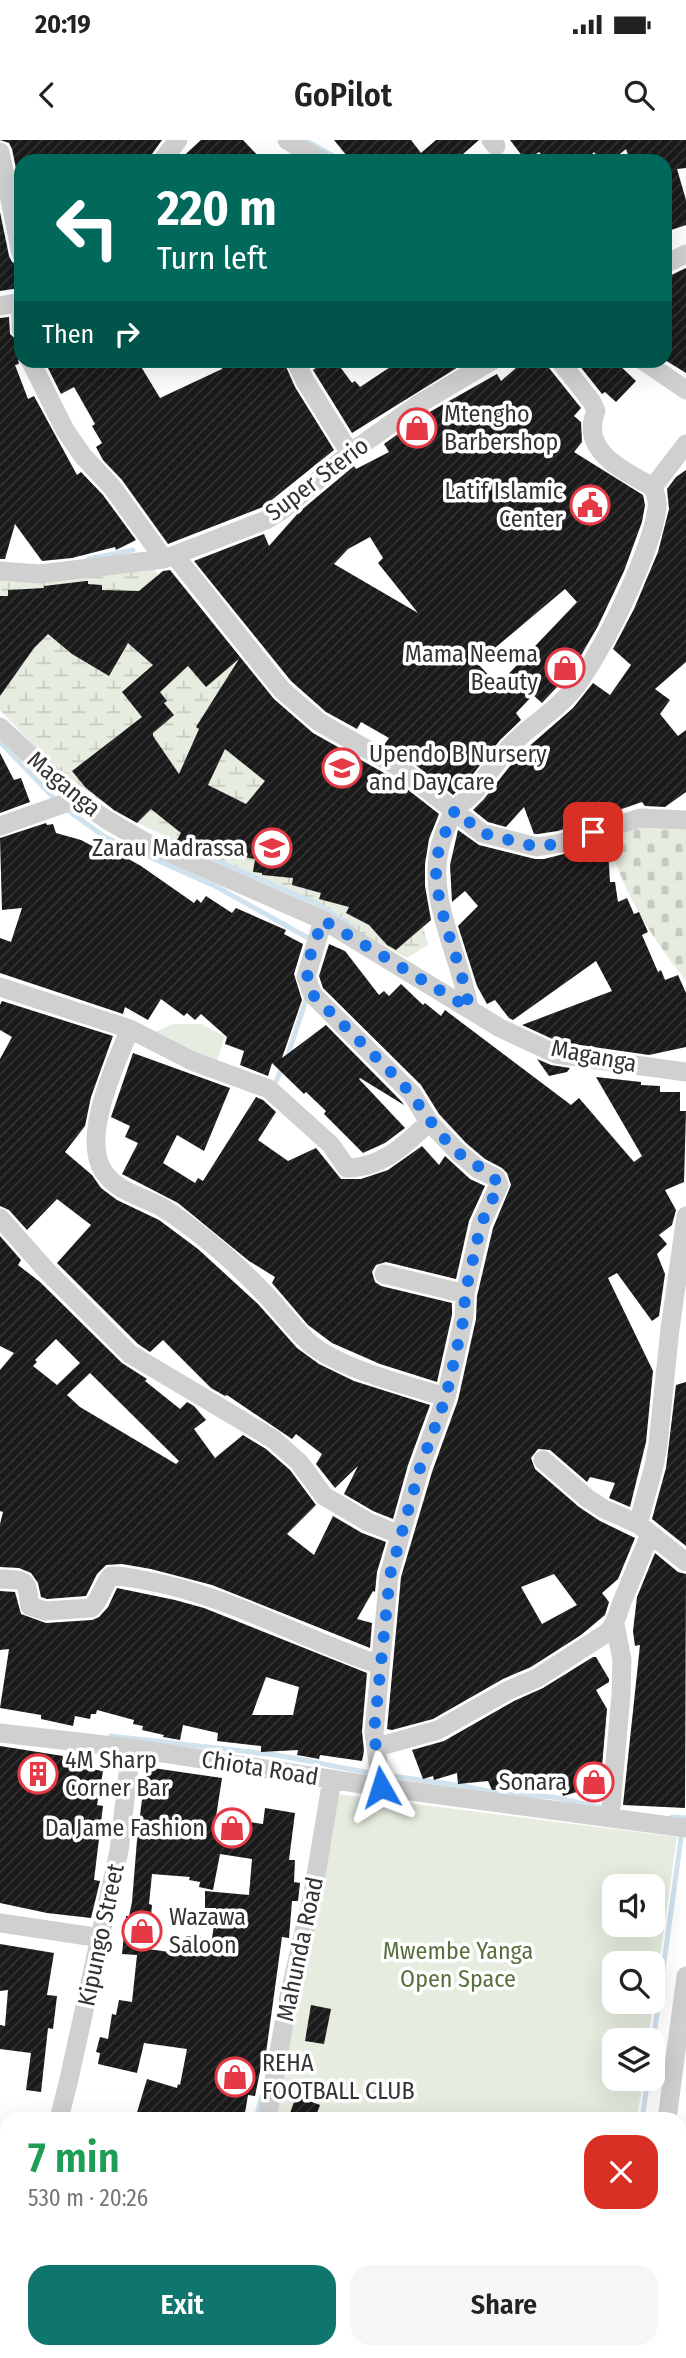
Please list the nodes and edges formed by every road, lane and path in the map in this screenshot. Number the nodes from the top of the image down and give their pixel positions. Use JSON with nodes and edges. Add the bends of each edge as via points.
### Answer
{"nodes":[{"id":1,"x":178,"y":140,"type":"edge"},
{"id":2,"x":288,"y":140,"type":"edge"},
{"id":3,"x":0,"y":152,"type":"edge"},
{"id":4,"x":167,"y":154,"type":"edge"},
{"id":5,"x":311,"y":154,"type":"edge"},
{"id":6,"x":14,"y":219,"type":"edge"},
{"id":7,"x":34,"y":368,"type":"edge"},
{"id":8,"x":299,"y":368,"type":"edge"},
{"id":9,"x":480,"y":368,"type":"edge"},
{"id":10,"x":565,"y":368,"type":"edge"},
{"id":11,"x":654,"y":368,"type":"edge"},
{"id":12,"x":686,"y":390,"type":"edge"},
{"id":13,"x":686,"y":444,"type":"edge"},
{"id":14,"x":350,"y":453,"type":"junction"},
{"id":15,"x":653,"y":487,"type":"junction"},
{"id":16,"x":170,"y":557,"type":"junction"},
{"id":17,"x":0,"y":571,"type":"edge"},
{"id":18,"x":0,"y":727,"type":"edge"},
{"id":19,"x":77,"y":799,"type":"junction"},
{"id":20,"x":455,"y":810,"type":"junction"},
{"id":21,"x":686,"y":820,"type":"edge"},
{"id":22,"x":0,"y":827,"type":"edge"},
{"id":23,"x":323,"y":920,"type":"junction"},
{"id":24,"x":0,"y":987,"type":"edge"},
{"id":25,"x":469,"y":1008,"type":"junction"},
{"id":26,"x":130,"y":1029,"type":"junction"},
{"id":27,"x":686,"y":1072,"type":"edge"},
{"id":28,"x":429,"y":1122,"type":"junction"},
{"id":29,"x":686,"y":1216,"type":"edge"},
{"id":30,"x":0,"y":1218,"type":"edge"},
{"id":31,"x":384,"y":1274,"type":"dead end"},
{"id":32,"x":465,"y":1294,"type":"junction"},
{"id":33,"x":446,"y":1397,"type":"junction"},
{"id":34,"x":543,"y":1460,"type":"dead end"},
{"id":35,"x":644,"y":1529,"type":"junction"},
{"id":36,"x":400,"y":1535,"type":"junction"},
{"id":37,"x":686,"y":1562,"type":"edge"},
{"id":38,"x":0,"y":1579,"type":"edge"},
{"id":39,"x":615,"y":1624,"type":"junction"},
{"id":40,"x":380,"y":1665,"type":"junction"},
{"id":41,"x":0,"y":1733,"type":"edge"},
{"id":42,"x":131,"y":1748,"type":"junction"},
{"id":43,"x":380,"y":1770,"type":"junction"},
{"id":44,"x":332,"y":1779,"type":"junction"},
{"id":45,"x":611,"y":1812,"type":"junction"},
{"id":46,"x":686,"y":1828,"type":"edge"},
{"id":47,"x":0,"y":1923,"type":"edge"},
{"id":48,"x":101,"y":1938,"type":"junction"},
{"id":49,"x":686,"y":1976,"type":"edge"},
{"id":50,"x":683,"y":2011,"type":"edge"},
{"id":51,"x":61,"y":2112,"type":"edge"},
{"id":52,"x":268,"y":2112,"type":"edge"},
{"id":53,"x":668,"y":2112,"type":"edge"}],
"edges":[{"from":1,"to":4,"type":"street"},
{"from":2,"to":5,"type":"street"},
{"from":3,"to":6,"type":"street"},
{"from":7,"to":16,"type":"street","via":[[83,456]]},
{"from":8,"to":14,"type":"street"},
{"from":9,"to":14,"type":"street","name":"Super Sterio"},
{"from":10,"to":15,"type":"street","via":[[596,411],[592,419],[598,449]]},
{"from":11,"to":12,"type":"street"},
{"from":13,"to":15,"type":"street"},
{"from":14,"to":16,"type":"street","name":"Super Sterio","via":[[266,520]]},
{"from":15,"to":20,"type":"street","via":[[657,507],[652,533],[587,672],[570,694],[491,766]]},
{"from":16,"to":17,"type":"street","name":"Super Sterio","via":[[40,574]]},
{"from":16,"to":20,"type":"street","via":[[282,690],[319,722],[400,768]]},
{"from":18,"to":19,"type":"street","name":"Maganga"},
{"from":19,"to":22,"type":"street"},
{"from":19,"to":23,"type":"street","name":"Maganga","via":[[149,844]]},
{"from":20,"to":21,"type":"street","via":[[482,833],[537,847],[640,818]]},
{"from":20,"to":25,"type":"street","via":[[441,842],[436,870],[444,919]]},
{"from":23,"to":25,"type":"street","name":"Maganga"},
{"from":23,"to":28,"type":"street","via":[[306,978],[310,990],[412,1094]]},
{"from":24,"to":26,"type":"street"},
{"from":25,"to":27,"type":"street","name":"Maganga","via":[[556,1054]]},
{"from":26,"to":28,"type":"street","via":[[192,1060],[270,1089],[331,1145],[347,1168],[372,1166],[404,1146]]},
{"from":26,"to":33,"type":"street","via":[[99,1115],[98,1157],[104,1172],[163,1208],[218,1251],[313,1346],[381,1377]]},
{"from":28,"to":32,"type":"street","via":[[499,1185],[481,1224]]},
{"from":29,"to":35,"type":"street"},
{"from":30,"to":36,"type":"street","via":[[130,1354],[273,1439],[299,1462],[324,1496]]},
{"from":31,"to":32,"type":"street"},
{"from":32,"to":33,"type":"street"},
{"from":33,"to":36,"type":"street"},
{"from":34,"to":35,"type":"street","via":[[604,1509]]},
{"from":35,"to":37,"type":"street"},
{"from":35,"to":39,"type":"street","via":[[631,1585]]},
{"from":36,"to":40,"type":"street","via":[[390,1575]]},
{"from":38,"to":40,"type":"street","via":[[25,1583],[30,1606],[45,1611],[91,1608],[111,1576],[168,1584],[246,1608],[276,1625]]},
{"from":39,"to":43,"type":"street","via":[[548,1671],[439,1730]]},
{"from":39,"to":45,"type":"street","via":[[622,1660]]},
{"from":40,"to":43,"type":"street","via":[[375,1714]]},
{"from":41,"to":42,"type":"street","name":"Chiota Road"},
{"from":42,"to":44,"type":"street","name":"Chiota Road"},
{"from":42,"to":48,"type":"street","name":"Kipungo Street","via":[[119,1851]]},
{"from":43,"to":44,"type":"street","name":"Chiota Road"},
{"from":43,"to":45,"type":"street","name":"Chiota Road"},
{"from":44,"to":52,"type":"street","name":"Mahunda Road"},
{"from":45,"to":46,"type":"street","name":"Chiota Road"},
{"from":47,"to":48,"type":"street"},
{"from":48,"to":51,"type":"street","name":"Kipungo Street"},
{"from":49,"to":50,"type":"street"},
{"from":50,"to":53,"type":"street"}]}
